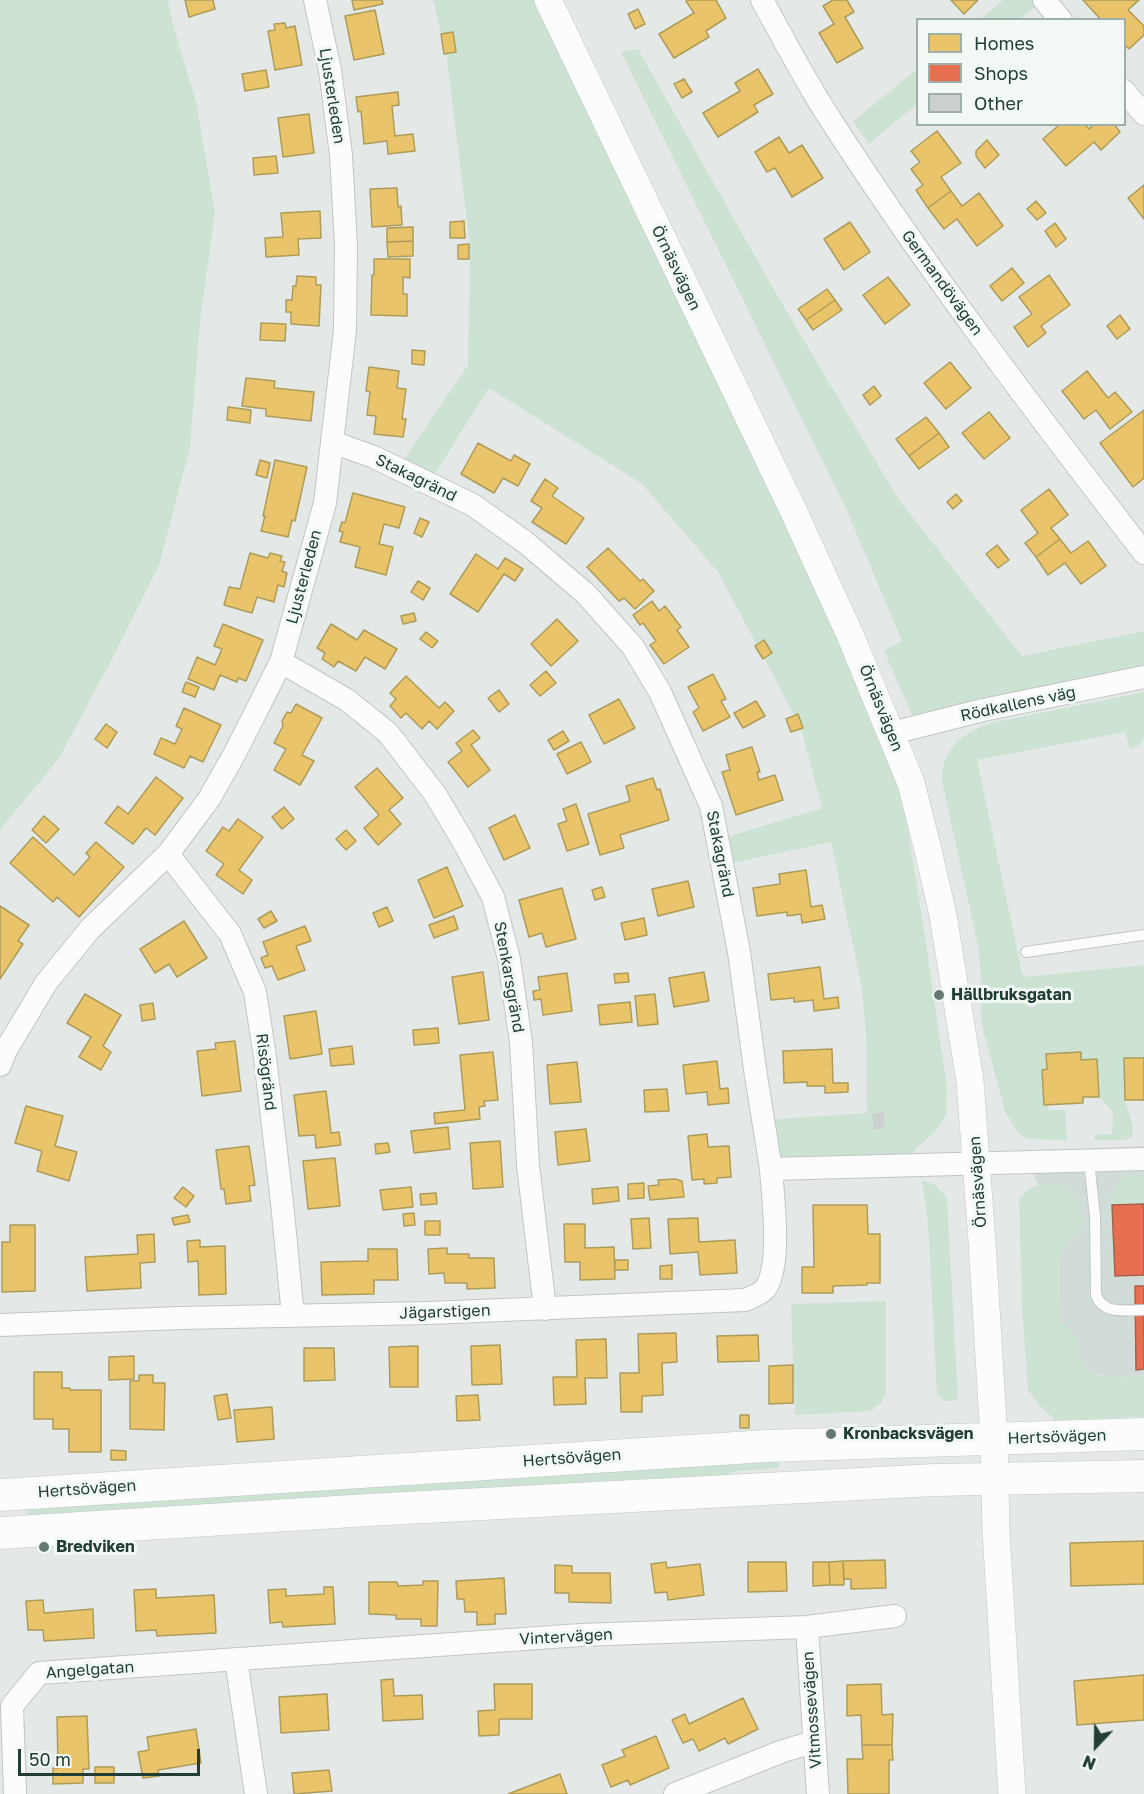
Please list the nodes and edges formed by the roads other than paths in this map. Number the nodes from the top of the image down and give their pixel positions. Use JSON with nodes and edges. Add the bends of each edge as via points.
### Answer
{"nodes":[{"id":1,"x":315,"y":0,"type":"edge"},
{"id":2,"x":548,"y":0,"type":"edge"},
{"id":3,"x":762,"y":0,"type":"edge"},
{"id":4,"x":1044,"y":0,"type":"edge"},
{"id":5,"x":1059,"y":18,"type":"edge"},
{"id":6,"x":1126,"y":92,"type":"edge"},
{"id":7,"x":1144,"y":114,"type":"edge"},
{"id":8,"x":332,"y":442,"type":"junction"},
{"id":9,"x":1144,"y":553,"type":"edge"},
{"id":10,"x":281,"y":663,"type":"junction"},
{"id":11,"x":1144,"y":677,"type":"edge"},
{"id":12,"x":891,"y":733,"type":"junction"},
{"id":13,"x":168,"y":854,"type":"junction"},
{"id":14,"x":1144,"y":934,"type":"edge"},
{"id":15,"x":1026,"y":952,"type":"dead end"},
{"id":16,"x":0,"y":1065,"type":"edge"},
{"id":17,"x":1144,"y":1159,"type":"edge"},
{"id":18,"x":1089,"y":1161,"type":"junction"},
{"id":19,"x":976,"y":1163,"type":"junction"},
{"id":20,"x":771,"y":1169,"type":"junction"},
{"id":21,"x":545,"y":1309,"type":"junction"},
{"id":22,"x":1144,"y":1310,"type":"edge"},
{"id":23,"x":293,"y":1316,"type":"junction"},
{"id":24,"x":0,"y":1325,"type":"edge"},
{"id":25,"x":1144,"y":1434,"type":"edge"},
{"id":26,"x":994,"y":1439,"type":"junction"},
{"id":27,"x":1144,"y":1476,"type":"edge"},
{"id":28,"x":995,"y":1479,"type":"junction"},
{"id":29,"x":0,"y":1495,"type":"edge"},
{"id":30,"x":0,"y":1533,"type":"edge"},
{"id":31,"x":895,"y":1616,"type":"dead end"},
{"id":32,"x":807,"y":1627,"type":"junction"},
{"id":33,"x":236,"y":1659,"type":"junction"},
{"id":34,"x":814,"y":1742,"type":"junction"},
{"id":35,"x":15,"y":1794,"type":"edge"},
{"id":36,"x":256,"y":1794,"type":"edge"},
{"id":37,"x":675,"y":1794,"type":"edge"},
{"id":38,"x":818,"y":1794,"type":"edge"},
{"id":39,"x":1012,"y":1794,"type":"edge"}],
"edges":[{"from":1,"to":8,"type":"street","name":"Ljusterleden","via":[[330,70],[341,156],[346,245],[345,330]]},
{"from":2,"to":12,"type":"street","name":"Örnäsvägen","via":[[793,510]]},
{"from":3,"to":9,"type":"street","name":"Germandövägen","via":[[830,120],[904,231],[1050,432]]},
{"from":4,"to":5,"type":"street"},
{"from":6,"to":7,"type":"street"},
{"from":8,"to":10,"type":"street","name":"Ljusterleden","via":[[325,503]]},
{"from":8,"to":20,"type":"street","name":"Stakagränd","via":[[374,457],[473,505],[525,542],[586,594],[633,647],[660,692],[711,806],[739,952]]},
{"from":10,"to":13,"type":"street","name":"Ljusterleden","via":[[209,799]]},
{"from":10,"to":21,"type":"street","name":"Stenkarsgränd","via":[[347,700],[388,733],[435,794],[493,897],[509,959],[521,1041],[528,1165]]},
{"from":11,"to":12,"type":"street","name":"Rödkallens väg"},
{"from":12,"to":19,"type":"street","name":"Örnäsvägen","via":[[911,783],[943,915],[970,1081]]},
{"from":13,"to":16,"type":"street","name":"Ljusterleden","via":[[90,929],[46,983]]},
{"from":13,"to":23,"type":"street","name":"Risögränd","via":[[230,934],[255,992]]},
{"from":14,"to":15,"type":"lane"},
{"from":17,"to":18,"type":"street"},
{"from":18,"to":19,"type":"street"},
{"from":18,"to":22,"type":"lane","via":[[1098,1302],[1111,1310]]},
{"from":19,"to":20,"type":"street"},
{"from":19,"to":26,"type":"street","name":"Örnäsvägen"},
{"from":20,"to":21,"type":"street","name":"Jägarstigen","via":[[774,1267],[764,1290],[745,1300]]},
{"from":21,"to":23,"type":"street","name":"Jägarstigen"},
{"from":23,"to":24,"type":"street","name":"Jägarstigen"},
{"from":25,"to":26,"type":"main road","name":"Hertsövägen"},
{"from":26,"to":28,"type":"street","name":"Örnäsvägen"},
{"from":26,"to":29,"type":"main road","name":"Hertsövägen","via":[[767,1446]]},
{"from":27,"to":28,"type":"main road"},
{"from":28,"to":30,"type":"main road","via":[[935,1479]]},
{"from":28,"to":39,"type":"street"},
{"from":31,"to":32,"type":"street","name":"Vintervägen"},
{"from":32,"to":33,"type":"street","name":"Vintervägen","via":[[581,1635]]},
{"from":32,"to":34,"type":"street","name":"Vitmossevägen"},
{"from":33,"to":35,"type":"street","name":"Angelgatan","via":[[39,1673],[12,1706]]},
{"from":33,"to":36,"type":"street"},
{"from":34,"to":37,"type":"street"},
{"from":34,"to":38,"type":"street","name":"Vitmossevägen"}]}
